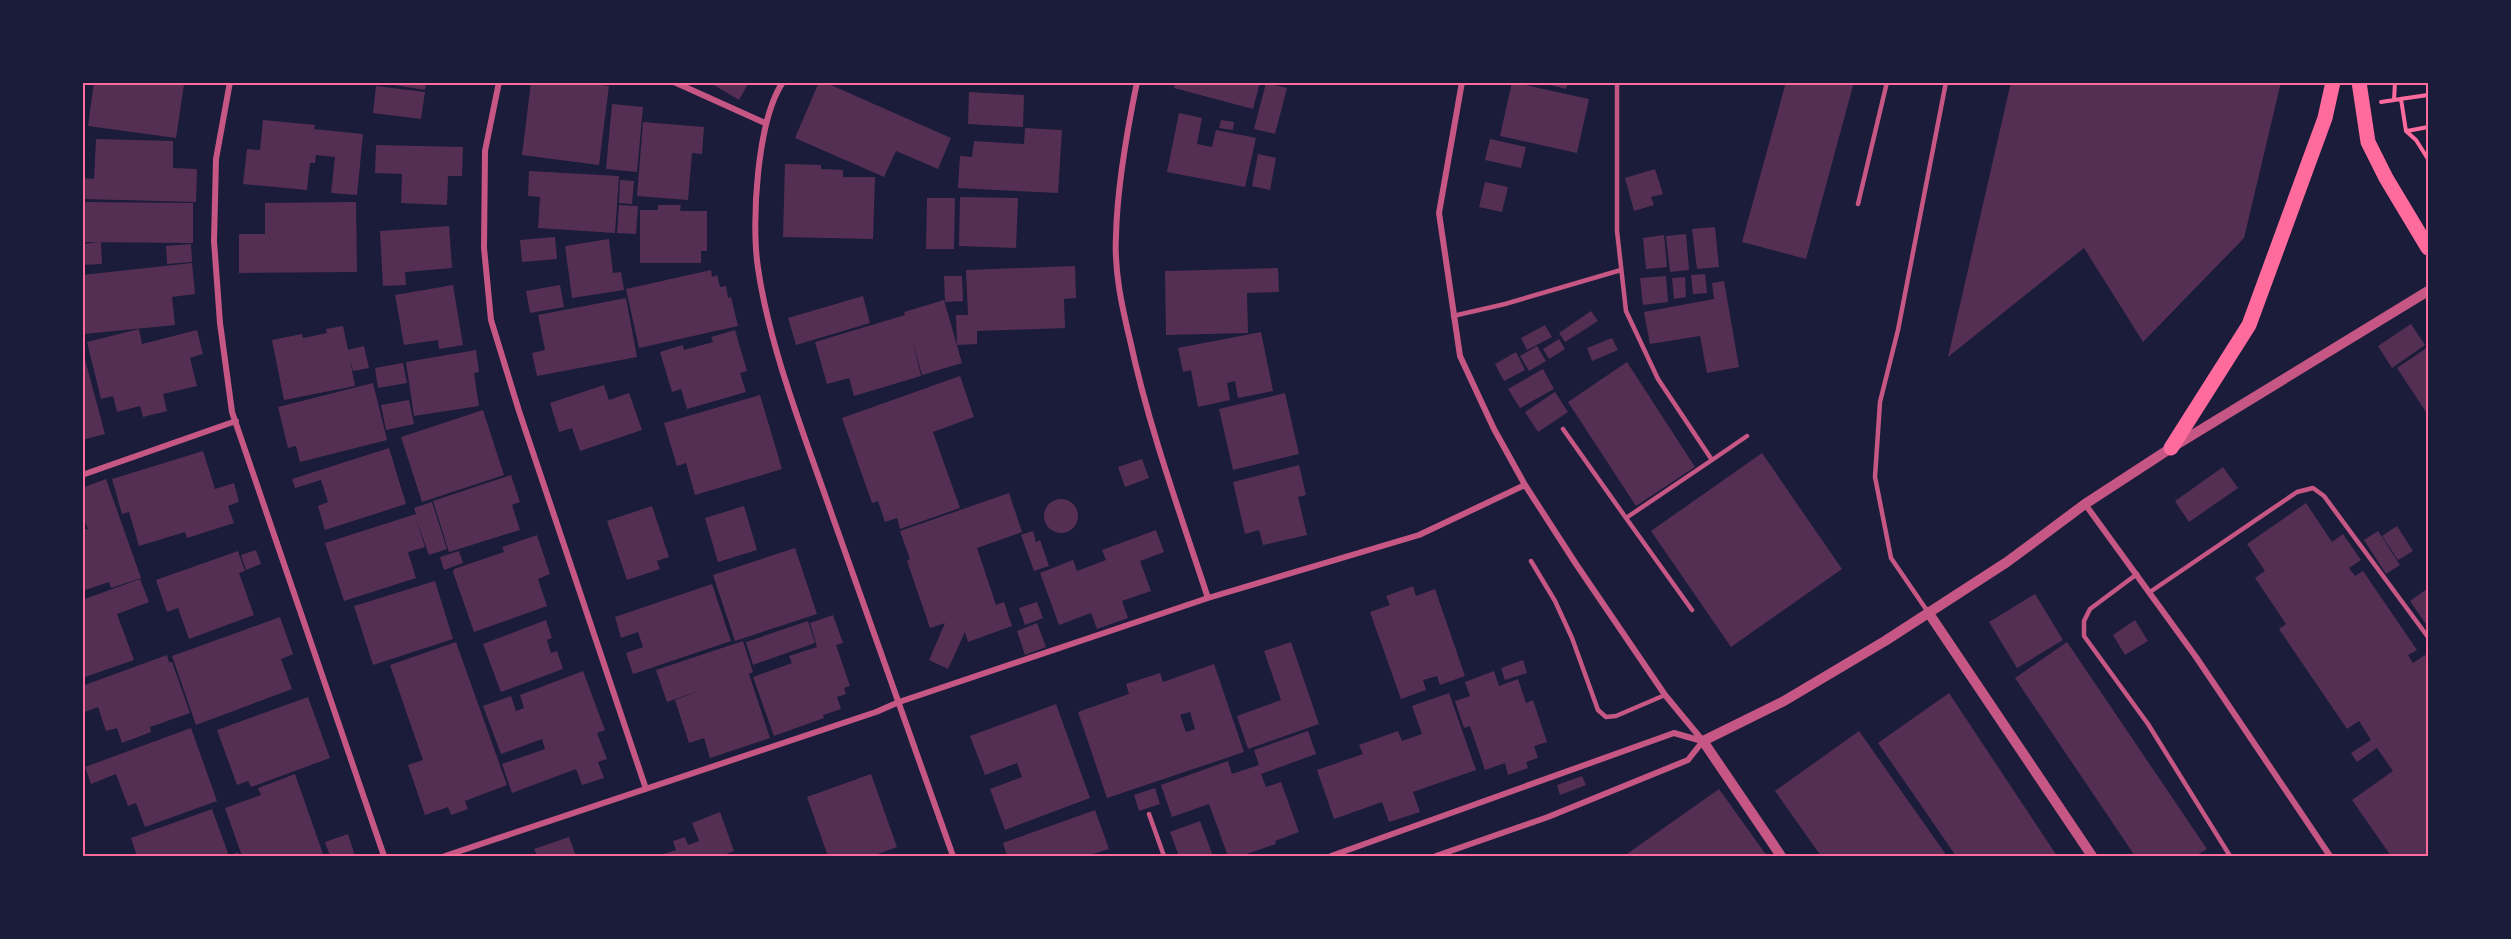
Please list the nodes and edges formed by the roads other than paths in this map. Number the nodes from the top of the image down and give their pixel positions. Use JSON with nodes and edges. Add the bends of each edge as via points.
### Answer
{"nodes":[{"id":1,"x":230,"y":82,"type":"edge"},
{"id":2,"x":498,"y":82,"type":"edge"},
{"id":3,"x":674,"y":82,"type":"edge"},
{"id":4,"x":783,"y":82,"type":"edge"},
{"id":5,"x":1137,"y":82,"type":"edge"},
{"id":6,"x":1462,"y":82,"type":"edge"},
{"id":7,"x":1617,"y":82,"type":"edge"},
{"id":8,"x":1887,"y":82,"type":"edge"},
{"id":9,"x":1946,"y":82,"type":"edge"},
{"id":10,"x":2333,"y":82,"type":"edge"},
{"id":11,"x":2359,"y":82,"type":"edge"},
{"id":12,"x":765,"y":123,"type":"junction"},
{"id":13,"x":1858,"y":204,"type":"dead end"},
{"id":14,"x":2428,"y":248,"type":"edge"},
{"id":15,"x":1622,"y":270,"type":"junction"},
{"id":16,"x":2428,"y":291,"type":"edge"},
{"id":17,"x":1453,"y":316,"type":"junction"},
{"id":18,"x":236,"y":421,"type":"junction"},
{"id":19,"x":1563,"y":429,"type":"dead end"},
{"id":20,"x":1747,"y":436,"type":"dead end"},
{"id":21,"x":2171,"y":448,"type":"junction"},
{"id":22,"x":1712,"y":459,"type":"junction"},
{"id":23,"x":82,"y":475,"type":"edge"},
{"id":24,"x":1526,"y":485,"type":"junction"},
{"id":25,"x":2085,"y":504,"type":"junction"},
{"id":26,"x":1626,"y":519,"type":"junction"},
{"id":27,"x":1531,"y":561,"type":"dead end"},
{"id":28,"x":2137,"y":574,"type":"junction"},
{"id":29,"x":2150,"y":592,"type":"junction"},
{"id":30,"x":1208,"y":598,"type":"junction"},
{"id":31,"x":1692,"y":610,"type":"dead end"},
{"id":32,"x":1928,"y":612,"type":"junction"},
{"id":33,"x":2428,"y":637,"type":"edge"},
{"id":34,"x":1665,"y":695,"type":"junction"},
{"id":35,"x":899,"y":702,"type":"junction"},
{"id":36,"x":1703,"y":741,"type":"junction"},
{"id":37,"x":646,"y":789,"type":"junction"},
{"id":38,"x":1149,"y":814,"type":"dead end"},
{"id":39,"x":1351,"y":853,"type":"edge"},
{"id":40,"x":384,"y":856,"type":"edge"},
{"id":41,"x":445,"y":856,"type":"edge"},
{"id":42,"x":953,"y":856,"type":"edge"},
{"id":43,"x":1164,"y":856,"type":"edge"},
{"id":44,"x":1331,"y":856,"type":"edge"},
{"id":45,"x":1436,"y":856,"type":"edge"},
{"id":46,"x":1781,"y":856,"type":"edge"},
{"id":47,"x":2092,"y":856,"type":"edge"},
{"id":48,"x":2230,"y":856,"type":"edge"},
{"id":49,"x":2328,"y":856,"type":"edge"}],
"edges":[{"from":1,"to":18,"type":"street","via":[[216,159],[214,241],[220,323]]},
{"from":2,"to":37,"type":"street","via":[[485,151],[484,248],[491,320]]},
{"from":3,"to":12,"type":"street"},
{"from":4,"to":12,"type":"street"},
{"from":5,"to":30,"type":"street","via":[[1128,124],[1116,262],[1140,389]]},
{"from":6,"to":17,"type":"street","via":[[1439,213]]},
{"from":7,"to":15,"type":"lane","via":[[1617,231]]},
{"from":8,"to":13,"type":"lane"},
{"from":9,"to":32,"type":"lane","via":[[1880,402],[1875,477],[1891,558]]},
{"from":10,"to":21,"type":"main road","via":[[2322,128],[2249,325]]},
{"from":11,"to":14,"type":"main road","via":[[2368,142]]},
{"from":12,"to":35,"type":"street","via":[[756,207],[758,267],[768,318],[795,410]]},
{"from":15,"to":17,"type":"lane"},
{"from":15,"to":22,"type":"lane","via":[[1626,312],[1658,379]]},
{"from":16,"to":21,"type":"street"},
{"from":17,"to":24,"type":"street","via":[[1460,356]]},
{"from":18,"to":23,"type":"street"},
{"from":18,"to":40,"type":"street"},
{"from":19,"to":26,"type":"lane"},
{"from":20,"to":22,"type":"lane"},
{"from":21,"to":25,"type":"street"},
{"from":22,"to":26,"type":"lane"},
{"from":24,"to":30,"type":"street","via":[[1419,535]]},
{"from":24,"to":34,"type":"street"},
{"from":25,"to":28,"type":"street"},
{"from":25,"to":32,"type":"street","via":[[2007,562]]},
{"from":26,"to":31,"type":"lane"},
{"from":27,"to":34,"type":"lane","via":[[1572,638],[1598,710],[1606,717],[1616,716]]},
{"from":28,"to":29,"type":"street"},
{"from":28,"to":48,"type":"lane","via":[[2090,609],[2084,621],[2084,636],[2148,724]]},
{"from":29,"to":33,"type":"lane","via":[[2297,492],[2313,488],[2324,496]]},
{"from":29,"to":49,"type":"street"},
{"from":30,"to":35,"type":"street"},
{"from":32,"to":36,"type":"street","via":[[1784,701]]},
{"from":32,"to":47,"type":"street"},
{"from":34,"to":36,"type":"street"},
{"from":35,"to":37,"type":"street"},
{"from":35,"to":42,"type":"street"},
{"from":36,"to":39,"type":"street","via":[[1674,733]]},
{"from":36,"to":45,"type":"street","via":[[1688,760],[1548,817]]},
{"from":36,"to":46,"type":"street"},
{"from":37,"to":41,"type":"street"},
{"from":38,"to":43,"type":"lane"},
{"from":39,"to":44,"type":"street"}]}
